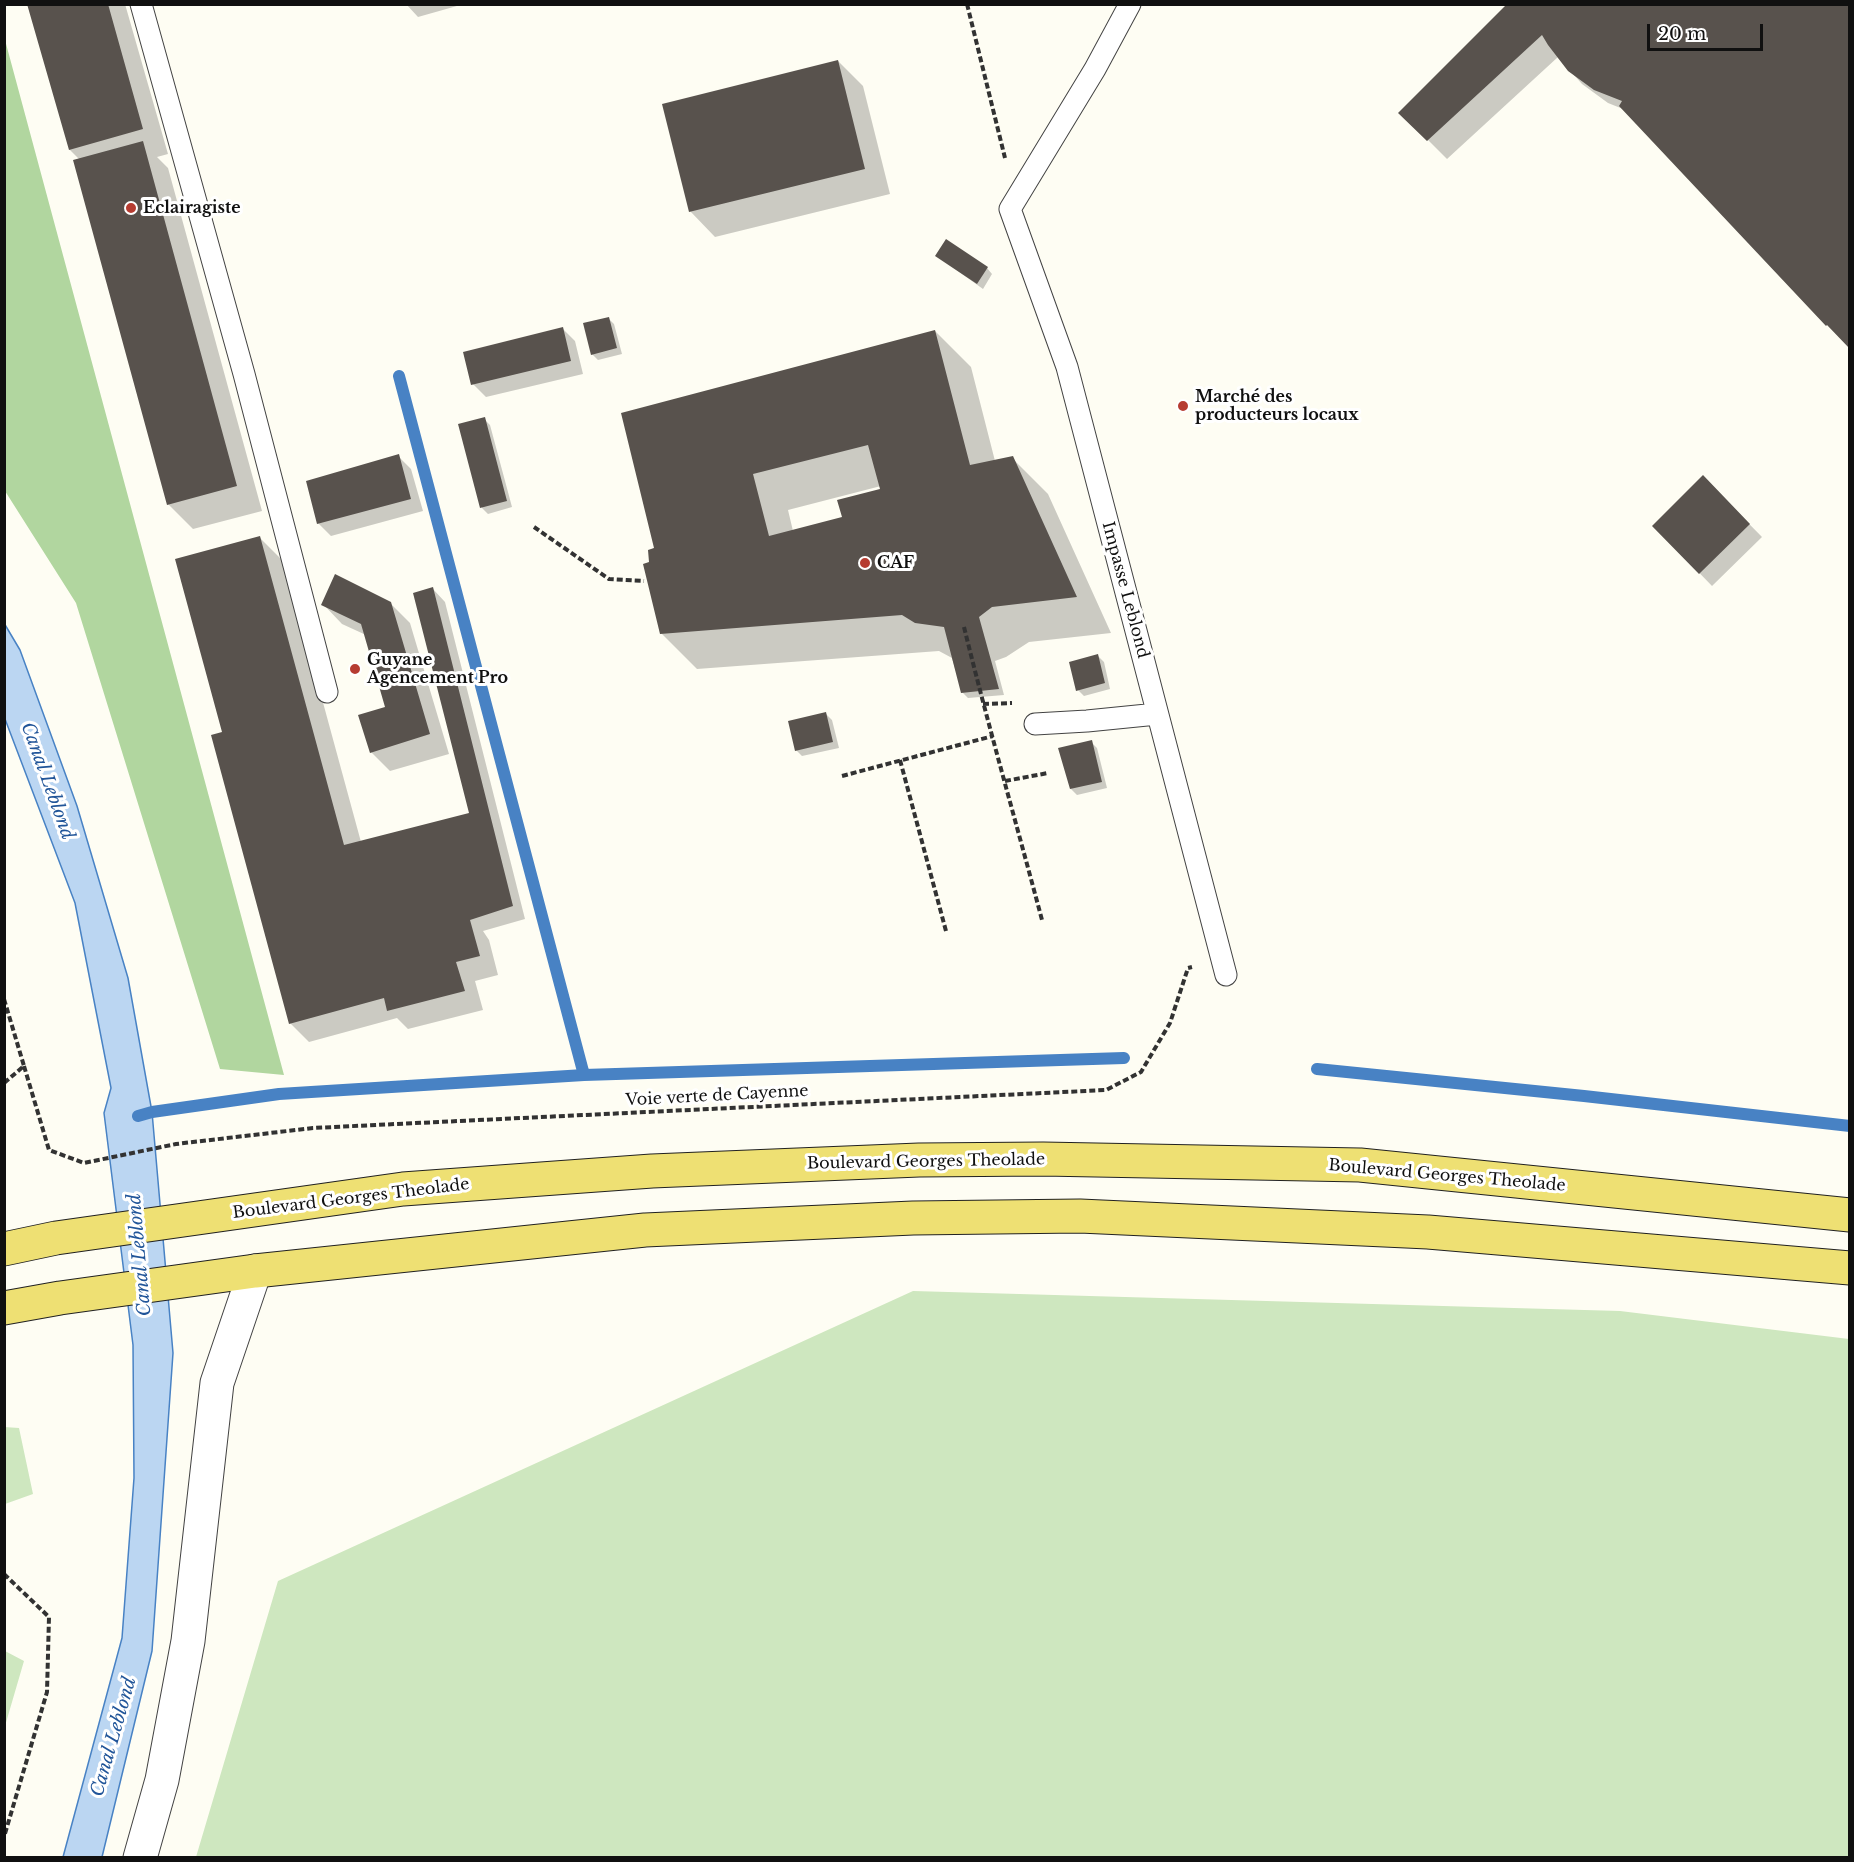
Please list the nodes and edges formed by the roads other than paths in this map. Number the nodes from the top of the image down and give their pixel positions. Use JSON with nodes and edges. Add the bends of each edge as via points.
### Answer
{"nodes":[{"id":1,"x":141,"y":4,"type":"edge"},
{"id":2,"x":1130,"y":4,"type":"edge"},
{"id":3,"x":327,"y":692,"type":"dead end"},
{"id":4,"x":1157,"y":714,"type":"junction"},
{"id":5,"x":1035,"y":724,"type":"dead end"},
{"id":6,"x":1226,"y":975,"type":"dead end"},
{"id":7,"x":1850,"y":1215,"type":"edge"},
{"id":8,"x":4,"y":1249,"type":"edge"},
{"id":9,"x":1850,"y":1268,"type":"edge"},
{"id":10,"x":255,"y":1271,"type":"junction"},
{"id":11,"x":4,"y":1308,"type":"edge"},
{"id":12,"x":140,"y":1857,"type":"edge"}],
"edges":[{"from":1,"to":3,"type":"lane"},
{"from":2,"to":4,"type":"lane","name":"Impasse Leblond","via":[[1010,209],[1067,367]]},
{"from":4,"to":5,"type":"lane"},
{"from":4,"to":6,"type":"lane","name":"Impasse Leblond"},
{"from":7,"to":8,"type":"main road","name":"Boulevard Georges Theolade","via":[[1360,1165],[919,1160],[652,1171],[403,1189],[56,1238]]},
{"from":9,"to":10,"type":"main road","via":[[1428,1232],[1080,1216],[913,1218],[645,1230]]},
{"from":10,"to":11,"type":"main road"},
{"from":10,"to":12,"type":"street","via":[[217,1383],[188,1641],[162,1780]]}]}
